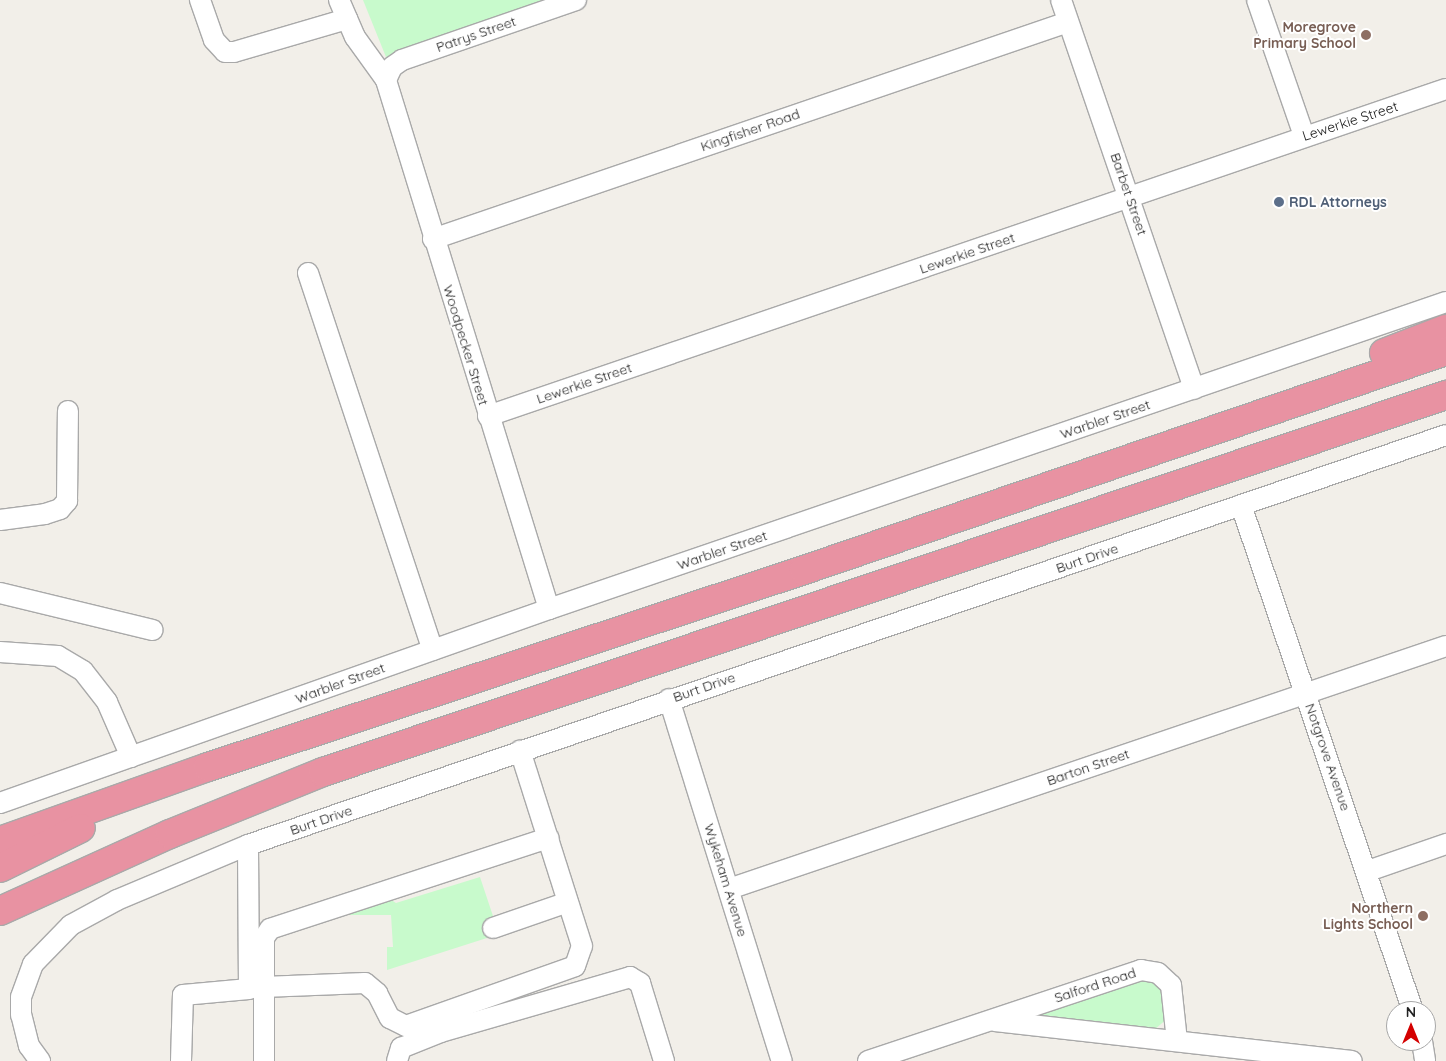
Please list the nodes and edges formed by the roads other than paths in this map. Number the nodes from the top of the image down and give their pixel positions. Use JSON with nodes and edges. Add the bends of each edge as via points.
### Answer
{"nodes":[{"id":1,"x":200,"y":0,"type":"edge"},
{"id":2,"x":339,"y":0,"type":"edge"},
{"id":3,"x":576,"y":0,"type":"edge"},
{"id":4,"x":1061,"y":0,"type":"edge"},
{"id":5,"x":1258,"y":0,"type":"edge"},
{"id":6,"x":347,"y":18,"type":"junction"},
{"id":7,"x":1068,"y":22,"type":"junction"},
{"id":8,"x":386,"y":80,"type":"junction"},
{"id":9,"x":1446,"y":89,"type":"edge"},
{"id":10,"x":1304,"y":136,"type":"junction"},
{"id":11,"x":1130,"y":198,"type":"junction"},
{"id":12,"x":433,"y":239,"type":"junction"},
{"id":13,"x":308,"y":273,"type":"dead end"},
{"id":14,"x":1446,"y":302,"type":"edge"},
{"id":15,"x":1446,"y":329,"type":"edge"},
{"id":16,"x":1446,"y":351,"type":"edge"},
{"id":17,"x":1194,"y":389,"type":"junction"},
{"id":18,"x":1446,"y":395,"type":"edge"},
{"id":19,"x":68,"y":411,"type":"dead end"},
{"id":20,"x":488,"y":416,"type":"junction"},
{"id":21,"x":1446,"y":434,"type":"edge"},
{"id":22,"x":1145,"y":453,"type":"junction"},
{"id":23,"x":1241,"y":505,"type":"junction"},
{"id":24,"x":0,"y":520,"type":"edge"},
{"id":25,"x":0,"y":593,"type":"edge"},
{"id":26,"x":549,"y":609,"type":"junction"},
{"id":27,"x":153,"y":630,"type":"dead end"},
{"id":28,"x":1446,"y":646,"type":"edge"},
{"id":29,"x":433,"y":650,"type":"junction"},
{"id":30,"x":0,"y":652,"type":"edge"},
{"id":31,"x":1306,"y":694,"type":"junction"},
{"id":32,"x":669,"y":699,"type":"junction"},
{"id":33,"x":520,"y":751,"type":"junction"},
{"id":34,"x":131,"y":757,"type":"junction"},
{"id":35,"x":208,"y":767,"type":"junction"},
{"id":36,"x":0,"y":803,"type":"edge"},
{"id":37,"x":548,"y":838,"type":"junction"},
{"id":38,"x":0,"y":841,"type":"edge"},
{"id":39,"x":1446,"y":844,"type":"edge"},
{"id":40,"x":248,"y":846,"type":"junction"},
{"id":41,"x":105,"y":862,"type":"junction"},
{"id":42,"x":0,"y":868,"type":"edge"},
{"id":43,"x":1368,"y":871,"type":"junction"},
{"id":44,"x":729,"y":889,"type":"junction"},
{"id":45,"x":568,"y":902,"type":"junction"},
{"id":46,"x":0,"y":911,"type":"edge"},
{"id":47,"x":0,"y":919,"type":"edge"},
{"id":48,"x":493,"y":928,"type":"dead end"},
{"id":49,"x":264,"y":987,"type":"junction"},
{"id":50,"x":1410,"y":1001,"type":"edge"},
{"id":51,"x":990,"y":1020,"type":"junction"},
{"id":52,"x":1177,"y":1041,"type":"junction"},
{"id":53,"x":40,"y":1061,"type":"edge"},
{"id":54,"x":181,"y":1061,"type":"edge"},
{"id":55,"x":264,"y":1061,"type":"edge"},
{"id":56,"x":397,"y":1061,"type":"edge"},
{"id":57,"x":664,"y":1061,"type":"edge"},
{"id":58,"x":782,"y":1061,"type":"edge"},
{"id":59,"x":868,"y":1061,"type":"edge"},
{"id":60,"x":1352,"y":1061,"type":"edge"}],
"edges":[{"from":1,"to":6,"type":"street","via":[[214,40],[225,52]]},
{"from":2,"to":6,"type":"street"},
{"from":3,"to":8,"type":"street","name":"Patrys Street","via":[[402,60],[392,67]]},
{"from":4,"to":7,"type":"street","name":"Barbet Street"},
{"from":5,"to":10,"type":"street"},
{"from":6,"to":8,"type":"street","via":[[368,57]]},
{"from":7,"to":11,"type":"street","name":"Barbet Street"},
{"from":7,"to":12,"type":"street","name":"Kingfisher Road"},
{"from":8,"to":12,"type":"street","name":"Woodpecker Street"},
{"from":9,"to":10,"type":"street","name":"Lewerkie Street"},
{"from":10,"to":11,"type":"street","name":"Lewerkie Street"},
{"from":11,"to":17,"type":"street","name":"Barbet Street"},
{"from":11,"to":20,"type":"street","name":"Lewerkie Street"},
{"from":12,"to":20,"type":"street","name":"Woodpecker Street"},
{"from":13,"to":29,"type":"street"},
{"from":14,"to":17,"type":"street","name":"Warbler Street"},
{"from":15,"to":22,"type":"highway"},
{"from":16,"to":22,"type":"highway"},
{"from":17,"to":26,"type":"street","name":"Warbler Street"},
{"from":18,"to":41,"type":"highway","via":[[323,772]]},
{"from":19,"to":24,"type":"street","via":[[67,501],[60,509],[45,514]]},
{"from":20,"to":26,"type":"street","name":"Woodpecker Street"},
{"from":21,"to":23,"type":"street","name":"Burt Drive"},
{"from":22,"to":35,"type":"highway"},
{"from":23,"to":31,"type":"street","name":"Notgrove Avenue"},
{"from":23,"to":32,"type":"street","name":"Burt Drive"},
{"from":25,"to":27,"type":"street"},
{"from":26,"to":29,"type":"street","name":"Warbler Street"},
{"from":28,"to":31,"type":"street","name":"Barton Street"},
{"from":29,"to":34,"type":"street","name":"Warbler Street"},
{"from":30,"to":34,"type":"street","via":[[58,656],[82,671],[107,702]]},
{"from":31,"to":43,"type":"street","name":"Notgrove Avenue"},
{"from":31,"to":44,"type":"street","name":"Barton Street"},
{"from":32,"to":33,"type":"street","name":"Burt Drive"},
{"from":32,"to":44,"type":"street","name":"Wykeham Avenue"},
{"from":33,"to":37,"type":"street"},
{"from":33,"to":40,"type":"street","name":"Burt Drive"},
{"from":34,"to":36,"type":"street","name":"Warbler Street"},
{"from":35,"to":38,"type":"highway"},
{"from":35,"to":42,"type":"highway"},
{"from":37,"to":45,"type":"street"},
{"from":37,"to":49,"type":"street","via":[[274,927],[264,938]]},
{"from":39,"to":43,"type":"street"},
{"from":40,"to":53,"type":"street","name":"Burt Drive","via":[[117,900],[71,925],[33,964],[21,997],[21,1015],[29,1046]]},
{"from":40,"to":54,"type":"street","via":[[249,989],[183,995]]},
{"from":41,"to":46,"type":"highway"},
{"from":41,"to":47,"type":"highway"},
{"from":43,"to":50,"type":"street","name":"Notgrove Avenue"},
{"from":44,"to":58,"type":"street","name":"Wykeham Avenue"},
{"from":45,"to":48,"type":"street"},
{"from":45,"to":49,"type":"street","via":[[582,946],[575,966],[406,1026],[390,1018],[377,993],[365,983]]},
{"from":49,"to":55,"type":"street"},
{"from":51,"to":52,"type":"street","name":"Salford Road"},
{"from":51,"to":52,"type":"street","name":"Salford Road","via":[[1132,972],[1150,970],[1171,985]]},
{"from":51,"to":59,"type":"street","name":"Salford Road"},
{"from":52,"to":60,"type":"street","name":"Salford Road"},
{"from":56,"to":57,"type":"street","via":[[402,1048],[441,1032],[630,976],[640,983]]}]}
